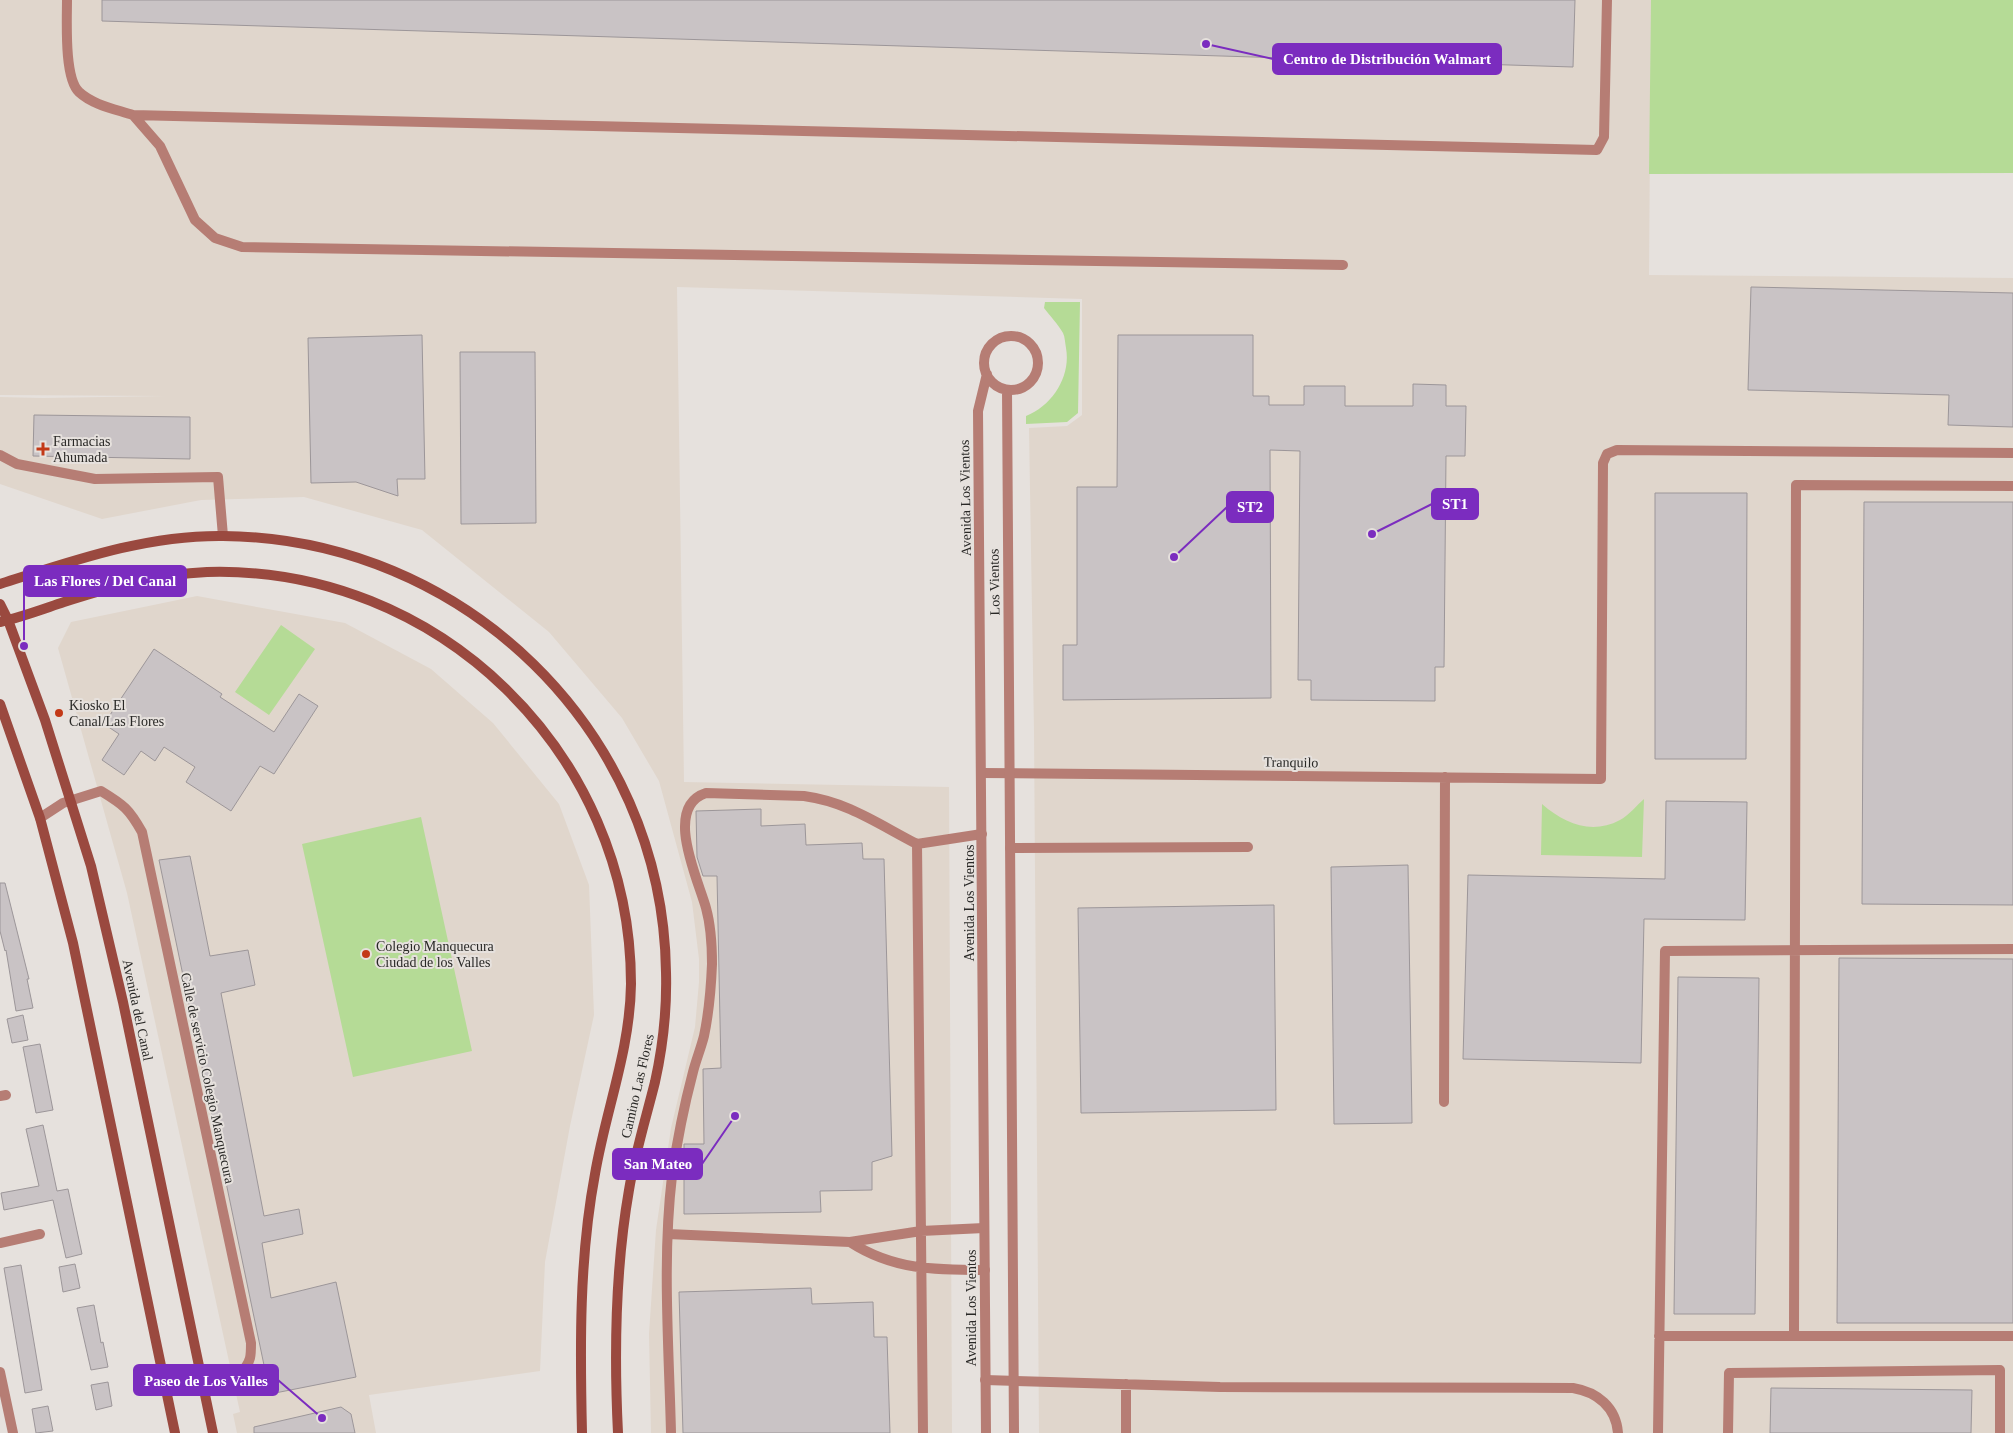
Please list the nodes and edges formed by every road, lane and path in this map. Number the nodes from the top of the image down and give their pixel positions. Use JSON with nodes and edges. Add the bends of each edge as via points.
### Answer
{"nodes":[{"id":1,"x":67,"y":0,"type":"edge"},
{"id":2,"x":1607,"y":0,"type":"edge"},
{"id":3,"x":133,"y":115,"type":"junction"},
{"id":4,"x":1343,"y":265,"type":"dead end"},
{"id":5,"x":987,"y":374,"type":"junction"},
{"id":6,"x":1007,"y":390,"type":"junction"},
{"id":7,"x":2013,"y":453,"type":"edge"},
{"id":8,"x":0,"y":455,"type":"edge"},
{"id":9,"x":2013,"y":486,"type":"edge"},
{"id":10,"x":223,"y":536,"type":"junction"},
{"id":11,"x":0,"y":584,"type":"edge"},
{"id":12,"x":0,"y":604,"type":"edge"},
{"id":13,"x":4,"y":621,"type":"edge"},
{"id":14,"x":0,"y":704,"type":"edge"},
{"id":15,"x":982,"y":773,"type":"junction"},
{"id":16,"x":1010,"y":773,"type":"junction"},
{"id":17,"x":1445,"y":777,"type":"junction"},
{"id":18,"x":72,"y":799,"type":"junction"},
{"id":19,"x":40,"y":818,"type":"junction"},
{"id":20,"x":982,"y":834,"type":"junction"},
{"id":21,"x":917,"y":844,"type":"junction"},
{"id":22,"x":1248,"y":847,"type":"dead end"},
{"id":23,"x":1010,"y":848,"type":"junction"},
{"id":24,"x":2013,"y":949,"type":"edge"},
{"id":25,"x":1795,"y":950,"type":"junction"},
{"id":26,"x":1444,"y":1102,"type":"dead end"},
{"id":27,"x":984,"y":1228,"type":"junction"},
{"id":28,"x":921,"y":1230,"type":"junction"},
{"id":29,"x":40,"y":1234,"type":"dead end"},
{"id":30,"x":668,"y":1234,"type":"junction"},
{"id":31,"x":0,"y":1242,"type":"edge"},
{"id":32,"x":850,"y":1242,"type":"junction"},
{"id":33,"x":921,"y":1268,"type":"junction"},
{"id":34,"x":985,"y":1270,"type":"junction"},
{"id":35,"x":1794,"y":1335,"type":"junction"},
{"id":36,"x":1659,"y":1336,"type":"junction"},
{"id":37,"x":2013,"y":1336,"type":"edge"},
{"id":38,"x":0,"y":1372,"type":"edge"},
{"id":39,"x":985,"y":1380,"type":"junction"},
{"id":40,"x":1013,"y":1380,"type":"junction"},
{"id":41,"x":164,"y":1381,"type":"junction"},
{"id":42,"x":1126,"y":1384,"type":"junction"},
{"id":43,"x":203,"y":1388,"type":"junction"},
{"id":44,"x":12,"y":1433,"type":"edge"},
{"id":45,"x":175,"y":1433,"type":"edge"},
{"id":46,"x":213,"y":1433,"type":"edge"},
{"id":47,"x":582,"y":1433,"type":"edge"},
{"id":48,"x":618,"y":1433,"type":"edge"},
{"id":49,"x":671,"y":1433,"type":"edge"},
{"id":50,"x":923,"y":1433,"type":"edge"},
{"id":51,"x":986,"y":1433,"type":"edge"},
{"id":52,"x":1014,"y":1433,"type":"edge"},
{"id":53,"x":1126,"y":1433,"type":"edge"},
{"id":54,"x":1618,"y":1433,"type":"edge"},
{"id":55,"x":1658,"y":1433,"type":"edge"},
{"id":56,"x":1728,"y":1433,"type":"edge"},
{"id":57,"x":2000,"y":1433,"type":"edge"}],
"edges":[{"from":1,"to":3,"type":"street","via":[[68,67],[77,91],[94,102]]},
{"from":2,"to":3,"type":"street","via":[[1604,137],[1597,150]]},
{"from":3,"to":4,"type":"street","via":[[160,146],[195,220],[215,238],[242,247]]},
{"from":5,"to":6,"type":"street","via":[[995,385]]},
{"from":5,"to":6,"type":"street","name":"Avenida Los Vientos","via":[[984,361],[994,343],[1012,336],[1025,340],[1034,350],[1038,369],[1026,386]]},
{"from":5,"to":15,"type":"street","name":"Avenida Los Vientos","via":[[978,411]]},
{"from":6,"to":16,"type":"street","name":"Los Vientos"},
{"from":7,"to":17,"type":"street","name":"Tranquilo","via":[[1617,450],[1607,454],[1603,463],[1601,779]]},
{"from":8,"to":10,"type":"street","via":[[17,464],[95,479],[218,477]]},
{"from":9,"to":25,"type":"street","via":[[1796,485]]},
{"from":10,"to":11,"type":"street","name":"Camino Las Flores","via":[[173,538],[130,545]]},
{"from":10,"to":48,"type":"street","name":"Camino Las Flores","via":[[280,540],[334,550],[396,571],[453,600],[506,639],[553,685],[594,737],[627,799],[641,833],[657,889],[665,944],[666,997],[660,1057],[635,1156],[624,1231],[617,1332]]},
{"from":12,"to":13,"type":"street","name":"Avenida del Canal"},
{"from":13,"to":18,"type":"street","name":"Avenida del Canal","via":[[46,720]]},
{"from":13,"to":47,"type":"street","name":"Camino Las Flores","via":[[111,587],[160,576],[232,572],[309,582],[365,598],[444,639],[515,697],[554,744],[587,800],[612,861],[626,918],[630,963],[630,1009],[624,1050],[595,1170],[587,1228],[581,1338]]},
{"from":14,"to":19,"type":"street"},
{"from":15,"to":16,"type":"street","name":"Tranquilo"},
{"from":15,"to":20,"type":"street","name":"Avenida Los Vientos"},
{"from":16,"to":17,"type":"street","name":"Tranquilo"},
{"from":16,"to":23,"type":"street"},
{"from":17,"to":26,"type":"street"},
{"from":18,"to":19,"type":"street","name":"Calle de servicio Colegio Manquecura"},
{"from":18,"to":43,"type":"street","name":"Avenida del Canal","via":[[108,934]]},
{"from":18,"to":43,"type":"street","name":"Calle de servicio Colegio Manquecura","via":[[101,791],[132,813],[142,832],[251,1343],[250,1360],[240,1373]]},
{"from":19,"to":41,"type":"street","via":[[73,942]]},
{"from":20,"to":21,"type":"street"},
{"from":20,"to":27,"type":"street","name":"Avenida Los Vientos"},
{"from":21,"to":28,"type":"street"},
{"from":21,"to":30,"type":"street","via":[[850,808],[820,798],[706,793],[688,805],[684,819],[692,864],[706,909],[712,984],[704,1034],[678,1141]]},
{"from":22,"to":23,"type":"street"},
{"from":23,"to":40,"type":"street"},
{"from":24,"to":25,"type":"street"},
{"from":25,"to":35,"type":"street"},
{"from":25,"to":36,"type":"street","via":[[1665,951]]},
{"from":27,"to":28,"type":"street"},
{"from":27,"to":34,"type":"street","name":"Avenida Los Vientos"},
{"from":28,"to":32,"type":"street"},
{"from":28,"to":33,"type":"street"},
{"from":29,"to":31,"type":"street"},
{"from":30,"to":32,"type":"street"},
{"from":30,"to":49,"type":"street"},
{"from":32,"to":33,"type":"street","via":[[893,1263]]},
{"from":33,"to":34,"type":"street"},
{"from":33,"to":50,"type":"street"},
{"from":34,"to":39,"type":"street","name":"Avenida Los Vientos"},
{"from":35,"to":36,"type":"street"},
{"from":35,"to":37,"type":"street"},
{"from":36,"to":55,"type":"street"},
{"from":38,"to":44,"type":"street"},
{"from":39,"to":40,"type":"street"},
{"from":39,"to":51,"type":"street","name":"Avenida Los Vientos"},
{"from":40,"to":42,"type":"street"},
{"from":40,"to":52,"type":"street"},
{"from":41,"to":43,"type":"street","name":"Calle de servicio Colegio Manquecura","via":[[185,1389]]},
{"from":41,"to":45,"type":"street"},
{"from":42,"to":53,"type":"street"},
{"from":42,"to":54,"type":"street","via":[[1573,1388],[1591,1392],[1605,1403],[1615,1419]]},
{"from":43,"to":46,"type":"street","name":"Avenida del Canal"},
{"from":56,"to":57,"type":"street","via":[[1730,1373],[2000,1370]]}]}
